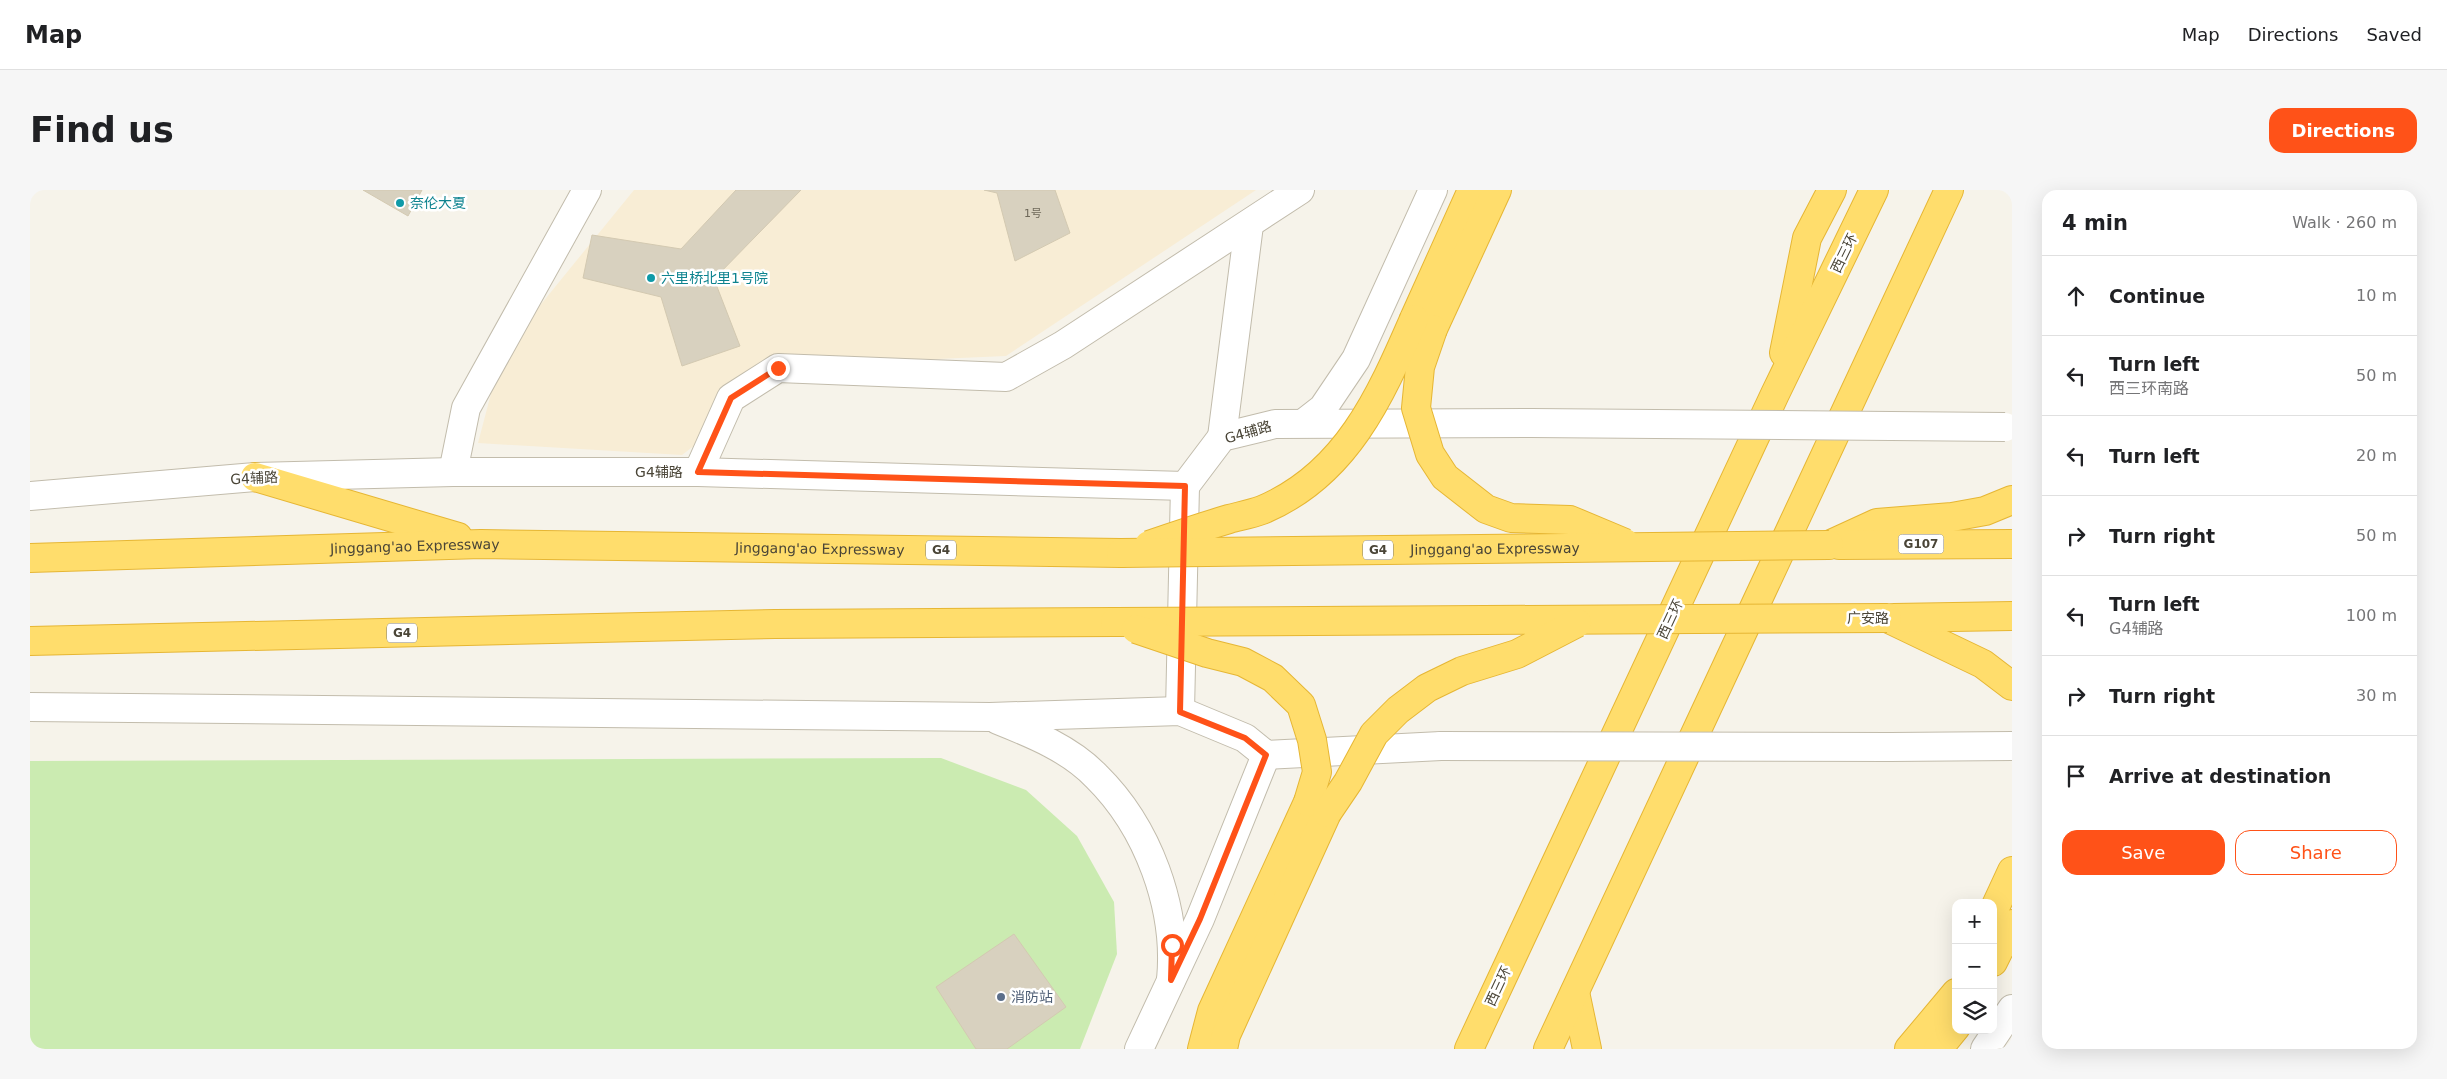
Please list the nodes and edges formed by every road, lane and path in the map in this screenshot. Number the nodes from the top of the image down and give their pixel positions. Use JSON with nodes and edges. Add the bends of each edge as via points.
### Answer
{"nodes":[{"id":1,"x":587,"y":190,"type":"edge"},
{"id":2,"x":1300,"y":190,"type":"edge"},
{"id":3,"x":1433,"y":190,"type":"edge"},
{"id":4,"x":1472,"y":190,"type":"edge"},
{"id":5,"x":1497,"y":190,"type":"edge"},
{"id":6,"x":1832,"y":190,"type":"edge"},
{"id":7,"x":1874,"y":190,"type":"edge"},
{"id":8,"x":1949,"y":190,"type":"edge"},
{"id":9,"x":1248,"y":226,"type":"junction"},
{"id":10,"x":1423,"y":324,"type":"junction"},
{"id":11,"x":1775,"y":394,"type":"junction"},
{"id":12,"x":1305,"y":422,"type":"junction"},
{"id":13,"x":2009,"y":427,"type":"edge"},
{"id":14,"x":1222,"y":437,"type":"junction"},
{"id":15,"x":453,"y":472,"type":"junction"},
{"id":16,"x":698,"y":472,"type":"junction"},
{"id":17,"x":255,"y":477,"type":"junction"},
{"id":18,"x":1185,"y":486,"type":"junction"},
{"id":19,"x":30,"y":496,"type":"edge"},
{"id":20,"x":2012,"y":500,"type":"edge"},
{"id":21,"x":481,"y":544,"type":"junction"},
{"id":22,"x":2012,"y":544,"type":"edge"},
{"id":23,"x":1829,"y":545,"type":"junction"},
{"id":24,"x":1760,"y":546,"type":"joint"},
{"id":25,"x":1636,"y":548,"type":"junction"},
{"id":26,"x":1121,"y":553,"type":"junction"},
{"id":27,"x":30,"y":558,"type":"edge"},
{"id":28,"x":2012,"y":616,"type":"edge"},
{"id":29,"x":1887,"y":618,"type":"junction"},
{"id":30,"x":1580,"y":621,"type":"junction"},
{"id":31,"x":1115,"y":622,"type":"junction"},
{"id":32,"x":30,"y":641,"type":"edge"},
{"id":33,"x":2012,"y":686,"type":"edge"},
{"id":34,"x":30,"y":707,"type":"edge"},
{"id":35,"x":1180,"y":712,"type":"junction"},
{"id":36,"x":990,"y":717,"type":"junction"},
{"id":37,"x":2012,"y":746,"type":"edge"},
{"id":38,"x":1266,"y":755,"type":"junction"},
{"id":39,"x":1318,"y":808,"type":"junction"},
{"id":40,"x":2012,"y":871,"type":"edge"},
{"id":41,"x":1997,"y":903,"type":"edge"},
{"id":42,"x":2012,"y":924,"type":"edge"},
{"id":43,"x":1997,"y":954,"type":"edge"},
{"id":44,"x":1171,"y":980,"type":"junction"},
{"id":45,"x":1575,"y":992,"type":"junction"},
{"id":46,"x":1952,"y":998,"type":"edge"},
{"id":47,"x":2012,"y":1009,"type":"edge"},
{"id":48,"x":1952,"y":1032,"type":"edge"},
{"id":49,"x":1139,"y":1049,"type":"edge"},
{"id":50,"x":1202,"y":1049,"type":"edge"},
{"id":51,"x":1223,"y":1049,"type":"edge"},
{"id":52,"x":1469,"y":1049,"type":"edge"},
{"id":53,"x":1548,"y":1049,"type":"edge"},
{"id":54,"x":1587,"y":1049,"type":"edge"},
{"id":55,"x":1909,"y":1049,"type":"edge"},
{"id":56,"x":1938,"y":1049,"type":"edge"},
{"id":57,"x":1985,"y":1049,"type":"edge"}],
"edges":[{"from":1,"to":15,"type":"street","via":[[466,408]]},
{"from":2,"to":9,"type":"street"},
{"from":3,"to":12,"type":"street","via":[[1356,359],[1323,408]]},
{"from":4,"to":10,"type":"highway"},
{"from":5,"to":10,"type":"highway"},
{"from":6,"to":11,"type":"highway","via":[[1808,238]]},
{"from":7,"to":11,"type":"highway","name":"西三环"},
{"from":8,"to":45,"type":"highway"},
{"from":9,"to":14,"type":"street"},
{"from":9,"to":16,"type":"street","via":[[1064,345],[1006,377],[778,368],[731,398]]},
{"from":10,"to":25,"type":"highway","bridge":true,"via":[[1416,408],[1430,454],[1445,477],[1486,509],[1512,518],[1570,520]]},
{"from":10,"to":26,"type":"highway","bridge":true,"via":[[1352,441],[1330,465],[1309,481],[1261,510]]},
{"from":11,"to":52,"type":"highway","name":"西三环"},
{"from":12,"to":13,"type":"street","name":"G4辅路","bridge":true},
{"from":12,"to":14,"type":"street","name":"G4辅路","via":[[1275,424]]},
{"from":14,"to":18,"type":"street","name":"G4辅路"},
{"from":15,"to":16,"type":"street","name":"G4辅路"},
{"from":15,"to":17,"type":"street","name":"G4辅路"},
{"from":16,"to":18,"type":"street","name":"G4辅路"},
{"from":17,"to":19,"type":"street","name":"G4辅路"},
{"from":17,"to":21,"type":"highway"},
{"from":18,"to":35,"type":"street"},
{"from":20,"to":23,"type":"highway","via":[[1985,511],[1952,517],[1877,523]]},
{"from":21,"to":26,"type":"highway","name":"Jinggang'ao Expressway","number":"G4"},
{"from":21,"to":27,"type":"highway","name":"Jinggang'ao Expressway","number":"G4"},
{"from":22,"to":23,"type":"highway","number":"G107"},
{"from":23,"to":24,"type":"highway","number":"G107","bridge":true},
{"from":24,"to":25,"type":"highway","name":"Jinggang'ao Expressway","number":"G4","bridge":true},
{"from":25,"to":26,"type":"highway","name":"Jinggang'ao Expressway","number":"G4","bridge":true},
{"from":28,"to":29,"type":"highway","name":"广安路"},
{"from":29,"to":30,"type":"highway","name":"广安路","number":"G4","bridge":true},
{"from":29,"to":33,"type":"highway","via":[[1983,664]]},
{"from":30,"to":31,"type":"highway","number":"G4","bridge":true},
{"from":30,"to":39,"type":"highway","bridge":true,"via":[[1517,654],[1480,665],[1427,688],[1374,734],[1348,782]]},
{"from":31,"to":32,"type":"highway","number":"G4","via":[[775,624]]},
{"from":31,"to":39,"type":"highway","bridge":true,"via":[[1242,662],[1273,678],[1300,705],[1312,740]]},
{"from":34,"to":36,"type":"street"},
{"from":35,"to":36,"type":"street"},
{"from":35,"to":38,"type":"street","via":[[1245,738]]},
{"from":36,"to":44,"type":"street","via":[[1064,751],[1096,775],[1122,806],[1145,846],[1164,894],[1172,945]]},
{"from":37,"to":38,"type":"street","bridge":true,"via":[[1441,746]]},
{"from":38,"to":44,"type":"street","via":[[1200,919]]},
{"from":39,"to":50,"type":"highway","via":[[1212,1011]]},
{"from":39,"to":51,"type":"highway"},
{"from":40,"to":41,"type":"highway"},
{"from":42,"to":43,"type":"highway"},
{"from":44,"to":49,"type":"street"},
{"from":45,"to":53,"type":"highway"},
{"from":45,"to":54,"type":"highway"},
{"from":46,"to":55,"type":"highway"},
{"from":47,"to":57,"type":"street"},
{"from":48,"to":56,"type":"highway"}]}
